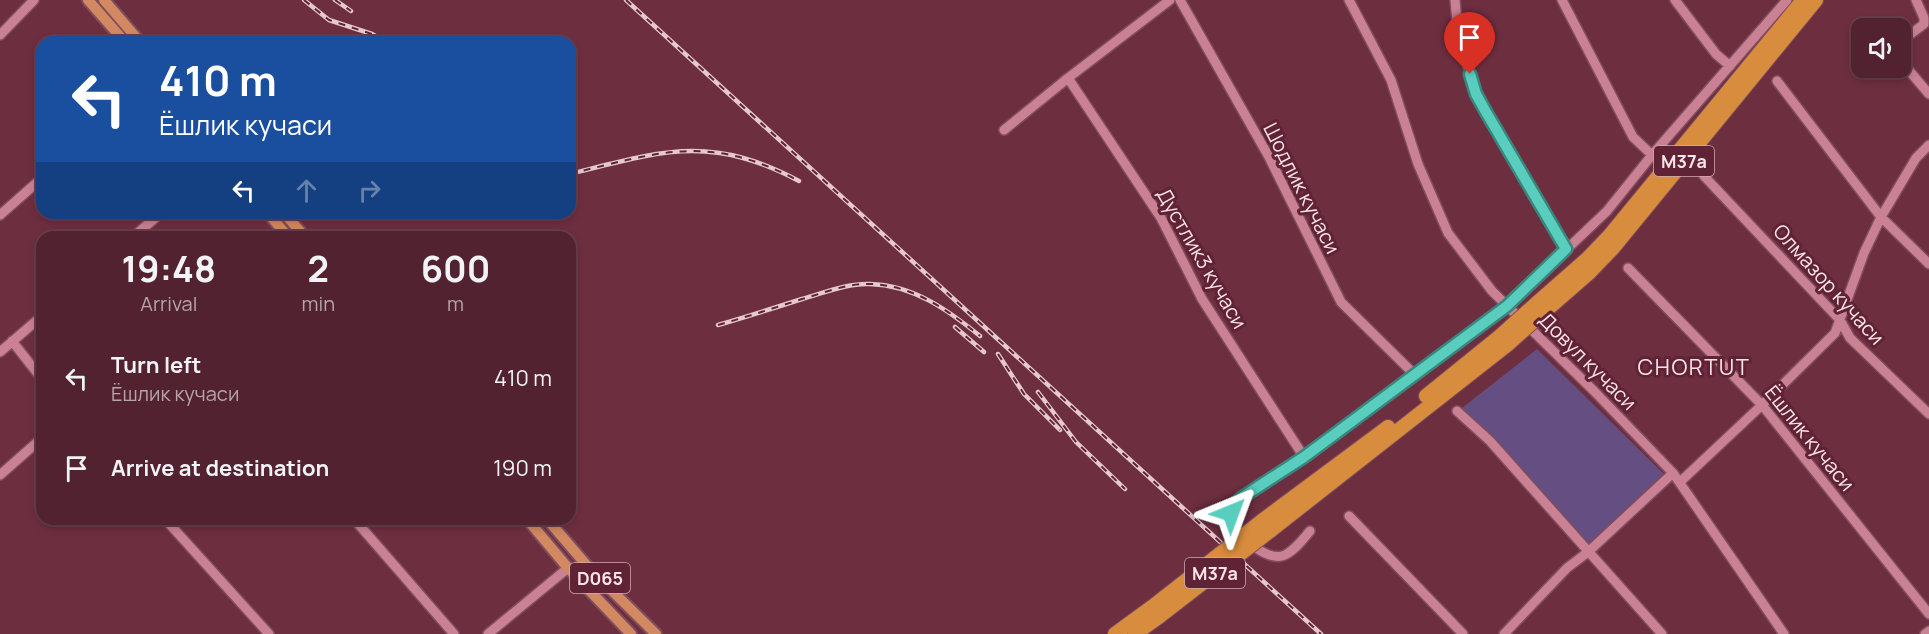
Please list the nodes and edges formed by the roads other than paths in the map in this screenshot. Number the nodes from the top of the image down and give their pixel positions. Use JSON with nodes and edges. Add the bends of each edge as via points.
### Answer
{"nodes":[{"id":1,"x":34,"y":0,"type":"edge"},
{"id":2,"x":88,"y":0,"type":"edge"},
{"id":3,"x":104,"y":0,"type":"edge"},
{"id":4,"x":1170,"y":0,"type":"edge"},
{"id":5,"x":1180,"y":0,"type":"edge"},
{"id":6,"x":1349,"y":0,"type":"edge"},
{"id":7,"x":1455,"y":0,"type":"edge"},
{"id":8,"x":1562,"y":0,"type":"edge"},
{"id":9,"x":1675,"y":0,"type":"edge"},
{"id":10,"x":1787,"y":0,"type":"edge"},
{"id":11,"x":1803,"y":0,"type":"edge"},
{"id":12,"x":1816,"y":0,"type":"edge"},
{"id":13,"x":1916,"y":0,"type":"edge"},
{"id":14,"x":1911,"y":34,"type":"edge"},
{"id":15,"x":0,"y":35,"type":"edge"},
{"id":16,"x":120,"y":36,"type":"edge"},
{"id":17,"x":135,"y":36,"type":"edge"},
{"id":18,"x":1730,"y":66,"type":"junction"},
{"id":19,"x":1911,"y":73,"type":"edge"},
{"id":20,"x":1068,"y":78,"type":"junction"},
{"id":21,"x":1777,"y":81,"type":"dead end"},
{"id":22,"x":1929,"y":94,"type":"edge"},
{"id":23,"x":1004,"y":130,"type":"dead end"},
{"id":24,"x":1929,"y":145,"type":"edge"},
{"id":25,"x":1652,"y":155,"type":"junction"},
{"id":26,"x":1704,"y":176,"type":"dead end"},
{"id":27,"x":36,"y":183,"type":"edge"},
{"id":28,"x":0,"y":215,"type":"edge"},
{"id":29,"x":1881,"y":217,"type":"junction"},
{"id":30,"x":147,"y":219,"type":"edge"},
{"id":31,"x":289,"y":219,"type":"edge"},
{"id":32,"x":138,"y":231,"type":"edge"},
{"id":33,"x":300,"y":231,"type":"edge"},
{"id":34,"x":1566,"y":249,"type":"junction"},
{"id":35,"x":1929,"y":264,"type":"edge"},
{"id":36,"x":1628,"y":268,"type":"dead end"},
{"id":37,"x":1507,"y":306,"type":"junction"},
{"id":38,"x":1541,"y":307,"type":"junction"},
{"id":39,"x":1840,"y":320,"type":"junction"},
{"id":40,"x":36,"y":321,"type":"edge"},
{"id":41,"x":12,"y":341,"type":"junction"},
{"id":42,"x":0,"y":352,"type":"edge"},
{"id":43,"x":36,"y":371,"type":"edge"},
{"id":44,"x":1414,"y":375,"type":"junction"},
{"id":45,"x":1762,"y":405,"type":"junction"},
{"id":46,"x":1457,"y":411,"type":"dead end"},
{"id":47,"x":1929,"y":414,"type":"edge"},
{"id":48,"x":36,"y":443,"type":"edge"},
{"id":49,"x":1304,"y":457,"type":"junction"},
{"id":50,"x":1673,"y":473,"type":"junction"},
{"id":51,"x":0,"y":475,"type":"edge"},
{"id":52,"x":1680,"y":482,"type":"junction"},
{"id":53,"x":1349,"y":516,"type":"dead end"},
{"id":54,"x":170,"y":525,"type":"edge"},
{"id":55,"x":359,"y":525,"type":"edge"},
{"id":56,"x":532,"y":525,"type":"edge"},
{"id":57,"x":552,"y":525,"type":"edge"},
{"id":58,"x":1310,"y":531,"type":"dead end"},
{"id":59,"x":1588,"y":552,"type":"junction"},
{"id":60,"x":568,"y":568,"type":"junction"},
{"id":61,"x":1156,"y":611,"type":"junction"},
{"id":62,"x":1929,"y":614,"type":"edge"},
{"id":63,"x":1929,"y":630,"type":"edge"},
{"id":64,"x":269,"y":634,"type":"edge"},
{"id":65,"x":454,"y":634,"type":"edge"},
{"id":66,"x":488,"y":634,"type":"edge"},
{"id":67,"x":631,"y":634,"type":"edge"},
{"id":68,"x":656,"y":634,"type":"edge"},
{"id":69,"x":1115,"y":634,"type":"edge"},
{"id":70,"x":1135,"y":634,"type":"edge"},
{"id":71,"x":1463,"y":634,"type":"edge"},
{"id":72,"x":1504,"y":634,"type":"edge"},
{"id":73,"x":1662,"y":634,"type":"edge"},
{"id":74,"x":1784,"y":634,"type":"edge"},
{"id":75,"x":1925,"y":634,"type":"edge"}],
"edges":[{"from":1,"to":15,"type":"street"},
{"from":2,"to":16,"type":"main road"},
{"from":3,"to":17,"type":"main road"},
{"from":4,"to":20,"type":"street"},
{"from":5,"to":44,"type":"street","name":"Шодлик кучаси","via":[[1269,158],[1341,302]]},
{"from":6,"to":37,"type":"street","name":"Довул кучаси","via":[[1390,81],[1418,164],[1448,233]]},
{"from":7,"to":34,"type":"street","via":[[1458,33],[1476,94]]},
{"from":8,"to":25,"type":"street","via":[[1633,137]]},
{"from":9,"to":18,"type":"street","via":[[1716,54]]},
{"from":10,"to":18,"type":"street"},
{"from":11,"to":38,"type":"highway","number":"M37a","via":[[1610,235]]},
{"from":12,"to":38,"type":"highway","number":"M37a","via":[[1613,248],[1589,273]]},
{"from":13,"to":14,"type":"street","via":[[1924,24]]},
{"from":18,"to":25,"type":"street"},
{"from":19,"to":22,"type":"street"},
{"from":20,"to":23,"type":"street"},
{"from":20,"to":49,"type":"street","name":"Дустлик3 кучаси","via":[[1161,218],[1202,299]]},
{"from":21,"to":29,"type":"street"},
{"from":24,"to":29,"type":"street","via":[[1916,158]]},
{"from":25,"to":34,"type":"street","via":[[1607,211]]},
{"from":26,"to":39,"type":"street","name":"Олмазор кучаси"},
{"from":27,"to":28,"type":"street"},
{"from":29,"to":35,"type":"street"},
{"from":29,"to":39,"type":"street"},
{"from":30,"to":32,"type":"street"},
{"from":31,"to":33,"type":"main road"},
{"from":34,"to":37,"type":"street"},
{"from":36,"to":45,"type":"street","name":"Ёшлик кучаси"},
{"from":37,"to":44,"type":"street"},
{"from":37,"to":50,"type":"street","name":"Довул кучаси"},
{"from":38,"to":61,"type":"highway","number":"M37a","bridge":true,"via":[[1503,341]]},
{"from":39,"to":45,"type":"street","via":[[1835,333]]},
{"from":39,"to":47,"type":"street","name":"Олмазор кучаси","via":[[1850,338]]},
{"from":40,"to":41,"type":"street"},
{"from":41,"to":42,"type":"street"},
{"from":41,"to":43,"type":"street"},
{"from":44,"to":49,"type":"street"},
{"from":45,"to":52,"type":"street"},
{"from":45,"to":62,"type":"street","name":"Ёшлик кучаси"},
{"from":46,"to":59,"type":"street","via":[[1490,441]]},
{"from":48,"to":51,"type":"street"},
{"from":49,"to":58,"type":"street","via":[[1241,498],[1232,507],[1231,520],[1259,551],[1271,556],[1289,553]]},
{"from":50,"to":52,"type":"street","name":"Довул кучаси"},
{"from":50,"to":59,"type":"street"},
{"from":52,"to":74,"type":"street","name":"Довул кучаси"},
{"from":53,"to":71,"type":"street"},
{"from":54,"to":64,"type":"street"},
{"from":55,"to":65,"type":"street"},
{"from":56,"to":60,"type":"main road","number":"D065"},
{"from":57,"to":68,"type":"main road","number":"D065"},
{"from":59,"to":72,"type":"street","via":[[1567,568]]},
{"from":59,"to":73,"type":"street"},
{"from":60,"to":66,"type":"street"},
{"from":60,"to":67,"type":"main road","number":"D065"},
{"from":61,"to":69,"type":"highway","number":"M37a"},
{"from":61,"to":70,"type":"highway","number":"M37a"},
{"from":63,"to":75,"type":"street"}]}
